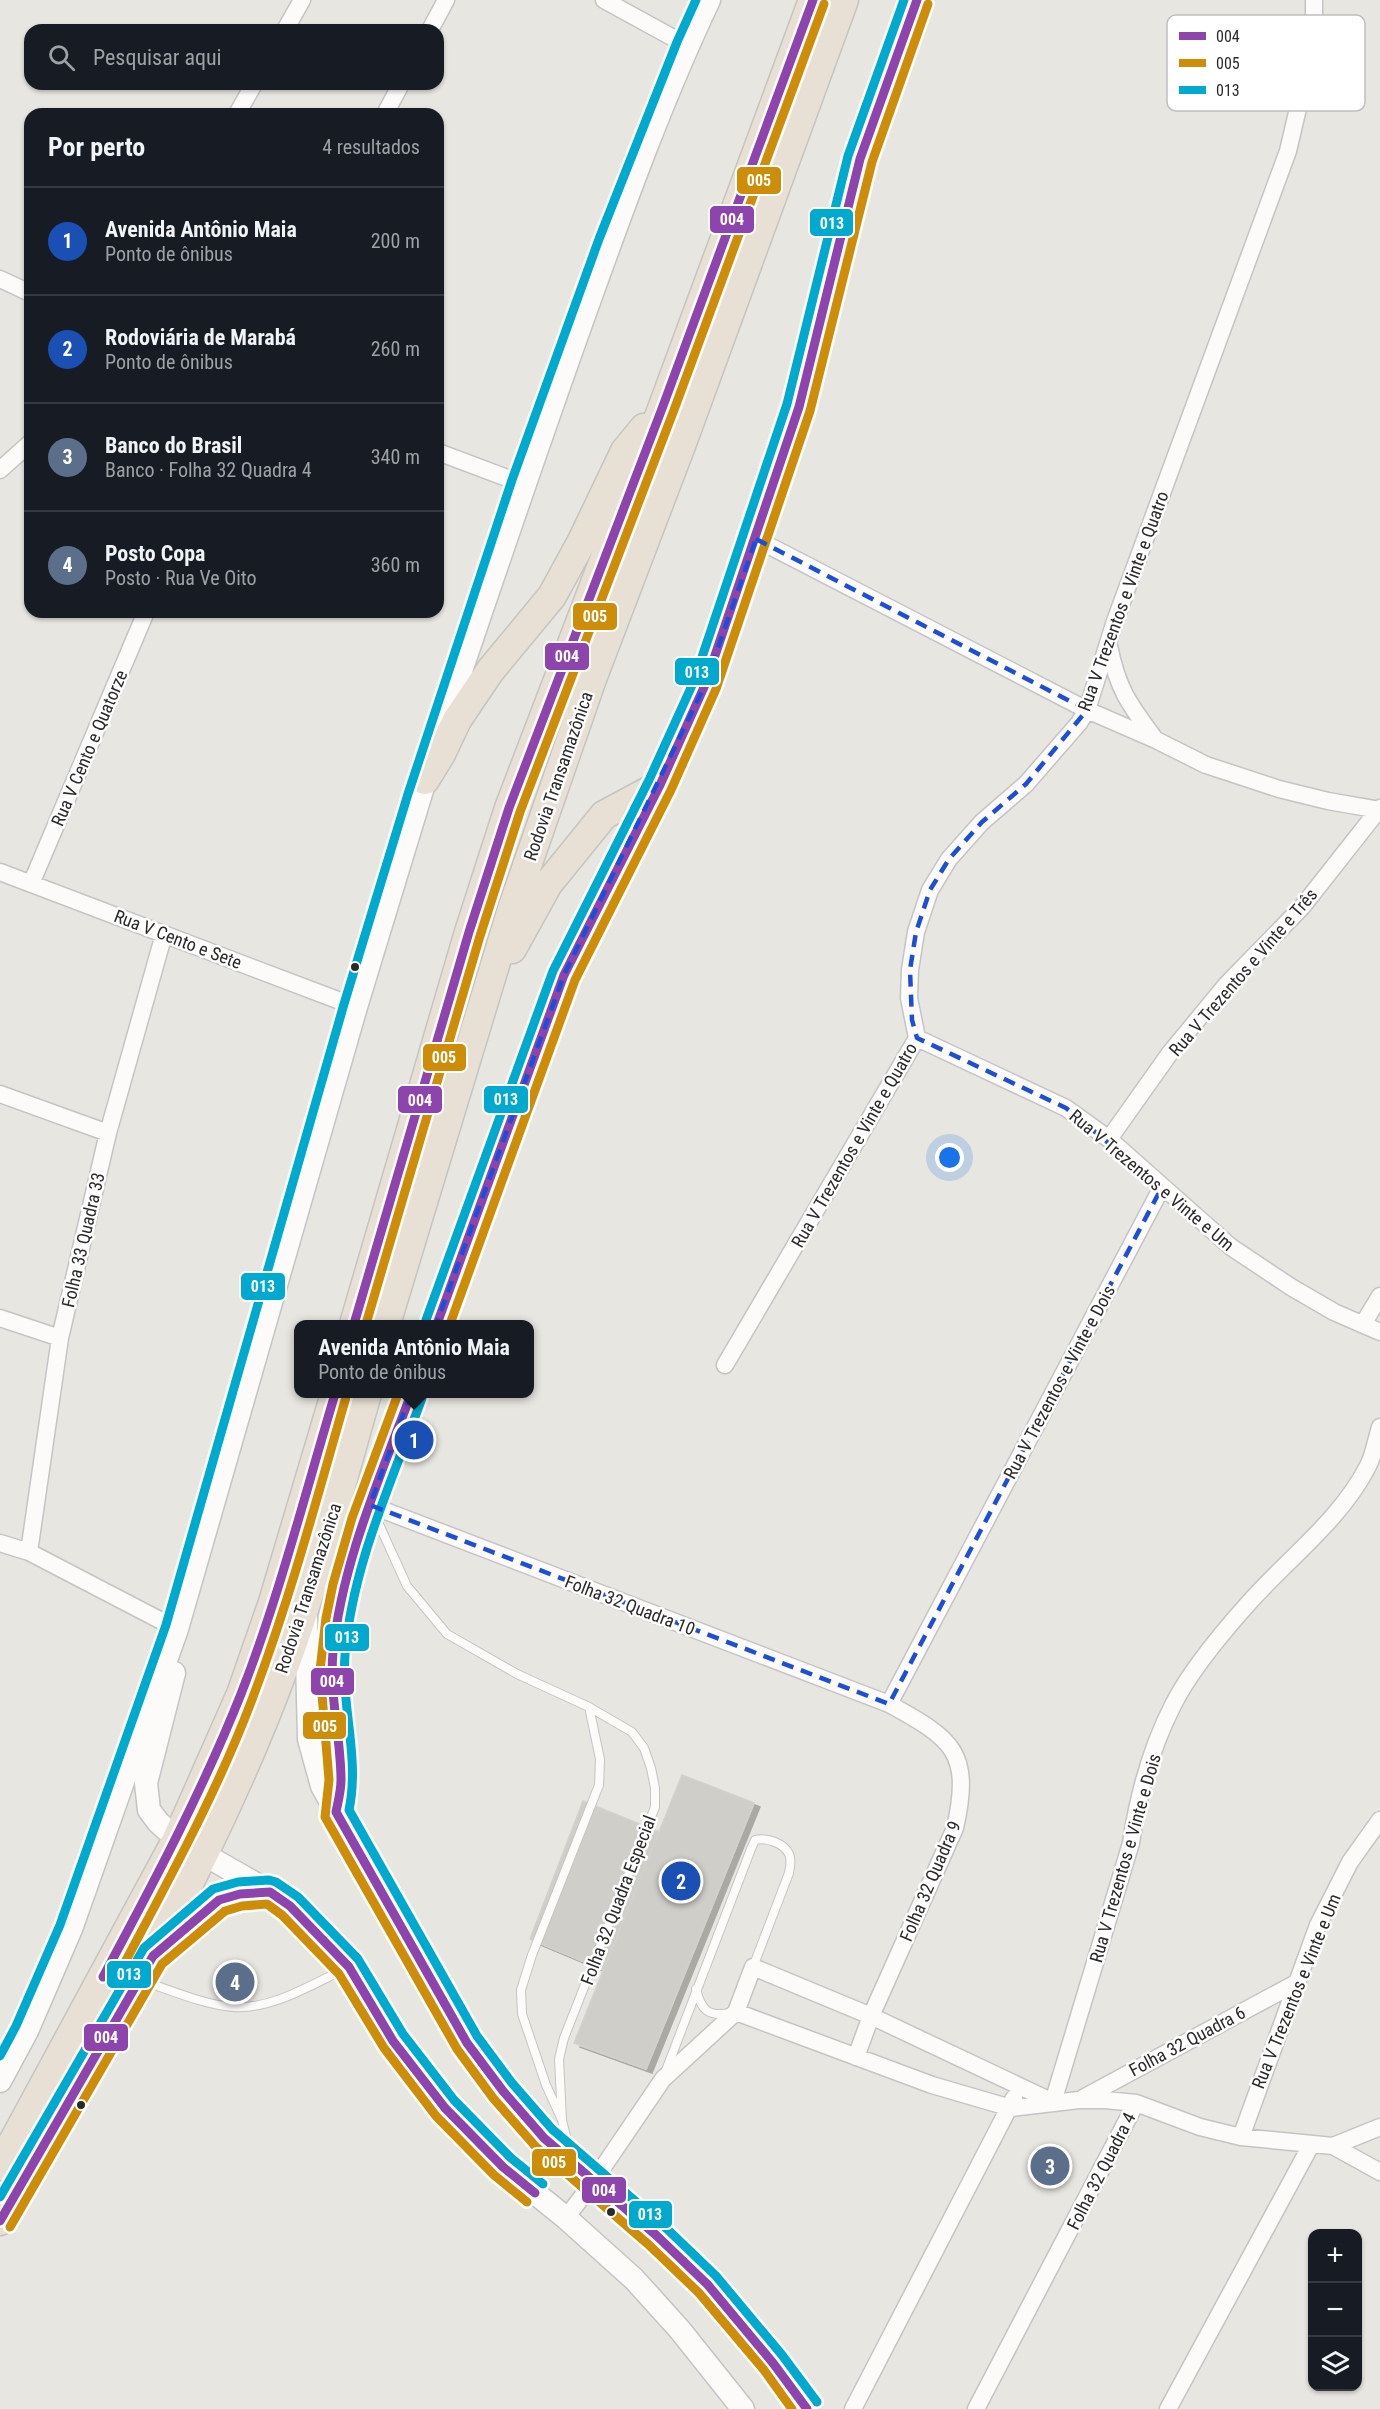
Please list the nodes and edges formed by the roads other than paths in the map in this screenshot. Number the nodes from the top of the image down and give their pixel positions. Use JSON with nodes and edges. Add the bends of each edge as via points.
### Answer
{"nodes":[{"id":1,"x":302,"y":0,"type":"edge"},
{"id":2,"x":446,"y":0,"type":"edge"},
{"id":3,"x":604,"y":0,"type":"edge"},
{"id":4,"x":709,"y":0,"type":"edge"},
{"id":5,"x":813,"y":0,"type":"edge"},
{"id":6,"x":844,"y":0,"type":"edge"},
{"id":7,"x":917,"y":0,"type":"edge"},
{"id":8,"x":288,"y":24,"type":"edge"},
{"id":9,"x":433,"y":24,"type":"edge"},
{"id":10,"x":687,"y":46,"type":"junction"},
{"id":11,"x":251,"y":90,"type":"edge"},
{"id":12,"x":398,"y":90,"type":"edge"},
{"id":13,"x":240,"y":108,"type":"edge"},
{"id":14,"x":388,"y":108,"type":"edge"},
{"id":15,"x":1298,"y":111,"type":"edge"},
{"id":16,"x":0,"y":279,"type":"edge"},
{"id":17,"x":24,"y":290,"type":"edge"},
{"id":18,"x":663,"y":406,"type":"junction"},
{"id":19,"x":24,"y":448,"type":"edge"},
{"id":20,"x":444,"y":454,"type":"edge"},
{"id":21,"x":0,"y":470,"type":"edge"},
{"id":22,"x":523,"y":484,"type":"junction"},
{"id":23,"x":756,"y":539,"type":"junction"},
{"id":24,"x":143,"y":618,"type":"edge"},
{"id":25,"x":1108,"y":645,"type":"junction"},
{"id":26,"x":1087,"y":710,"type":"junction"},
{"id":27,"x":1156,"y":740,"type":"junction"},
{"id":28,"x":425,"y":780,"type":"junction"},
{"id":29,"x":660,"y":785,"type":"junction"},
{"id":30,"x":1380,"y":809,"type":"edge"},
{"id":31,"x":0,"y":872,"type":"edge"},
{"id":32,"x":32,"y":884,"type":"junction"},
{"id":33,"x":164,"y":934,"type":"junction"},
{"id":34,"x":356,"y":1007,"type":"junction"},
{"id":35,"x":475,"y":1029,"type":"junction"},
{"id":36,"x":917,"y":1038,"type":"junction"},
{"id":37,"x":0,"y":1094,"type":"edge"},
{"id":38,"x":108,"y":1133,"type":"junction"},
{"id":39,"x":1109,"y":1139,"type":"junction"},
{"id":40,"x":1162,"y":1187,"type":"junction"},
{"id":41,"x":1380,"y":1296,"type":"edge"},
{"id":42,"x":0,"y":1318,"type":"edge"},
{"id":43,"x":355,"y":1320,"type":"edge"},
{"id":44,"x":388,"y":1320,"type":"edge"},
{"id":45,"x":438,"y":1320,"type":"edge"},
{"id":46,"x":1363,"y":1324,"type":"junction"},
{"id":47,"x":1380,"y":1332,"type":"edge"},
{"id":48,"x":60,"y":1338,"type":"junction"},
{"id":49,"x":725,"y":1365,"type":"dead end"},
{"id":50,"x":334,"y":1398,"type":"edge"},
{"id":51,"x":366,"y":1398,"type":"edge"},
{"id":52,"x":410,"y":1398,"type":"edge"},
{"id":53,"x":1380,"y":1427,"type":"edge"},
{"id":54,"x":1374,"y":1459,"type":"edge"},
{"id":55,"x":370,"y":1505,"type":"junction"},
{"id":56,"x":0,"y":1543,"type":"edge"},
{"id":57,"x":29,"y":1552,"type":"junction"},
{"id":58,"x":306,"y":1601,"type":"junction"},
{"id":59,"x":177,"y":1629,"type":"junction"},
{"id":60,"x":889,"y":1704,"type":"junction"},
{"id":61,"x":589,"y":1707,"type":"junction"},
{"id":62,"x":336,"y":1812,"type":"junction"},
{"id":63,"x":1380,"y":1820,"type":"edge"},
{"id":64,"x":177,"y":1839,"type":"junction"},
{"id":65,"x":204,"y":1852,"type":"junction"},
{"id":66,"x":270,"y":1892,"type":"junction"},
{"id":67,"x":349,"y":1967,"type":"junction"},
{"id":68,"x":753,"y":1967,"type":"junction"},
{"id":69,"x":146,"y":1968,"type":"junction"},
{"id":70,"x":1296,"y":1983,"type":"junction"},
{"id":71,"x":696,"y":1988,"type":"junction"},
{"id":72,"x":736,"y":2012,"type":"junction"},
{"id":73,"x":871,"y":2016,"type":"junction"},
{"id":74,"x":856,"y":2058,"type":"junction"},
{"id":75,"x":663,"y":2079,"type":"junction"},
{"id":76,"x":0,"y":2081,"type":"edge"},
{"id":77,"x":1018,"y":2086,"type":"junction"},
{"id":78,"x":1079,"y":2100,"type":"junction"},
{"id":79,"x":1053,"y":2102,"type":"junction"},
{"id":80,"x":1136,"y":2103,"type":"junction"},
{"id":81,"x":1011,"y":2108,"type":"junction"},
{"id":82,"x":562,"y":2120,"type":"junction"},
{"id":83,"x":1380,"y":2127,"type":"edge"},
{"id":84,"x":1241,"y":2137,"type":"junction"},
{"id":85,"x":1311,"y":2145,"type":"junction"},
{"id":86,"x":1333,"y":2146,"type":"junction"},
{"id":87,"x":572,"y":2163,"type":"junction"},
{"id":88,"x":0,"y":2166,"type":"edge"},
{"id":89,"x":1380,"y":2172,"type":"edge"},
{"id":90,"x":593,"y":2182,"type":"junction"},
{"id":91,"x":566,"y":2218,"type":"junction"},
{"id":92,"x":0,"y":2221,"type":"edge"},
{"id":93,"x":743,"y":2409,"type":"edge"},
{"id":94,"x":807,"y":2409,"type":"edge"},
{"id":95,"x":853,"y":2409,"type":"edge"},
{"id":96,"x":976,"y":2409,"type":"edge"},
{"id":97,"x":1168,"y":2409,"type":"edge"}],
"edges":[{"from":1,"to":8,"type":"street"},
{"from":2,"to":9,"type":"street"},
{"from":3,"to":10,"type":"street"},
{"from":4,"to":10,"type":"main road"},
{"from":5,"to":18,"type":"highway","name":"Rodovia Transamazônica"},
{"from":6,"to":35,"type":"highway","name":"Rodovia Transamazônica","via":[[592,679]]},
{"from":7,"to":23,"type":"main road","via":[[860,159],[799,407]]},
{"from":10,"to":22,"type":"main road","via":[[610,243]]},
{"from":11,"to":13,"type":"street"},
{"from":12,"to":14,"type":"street"},
{"from":15,"to":25,"type":"street","name":"Rua V Trezentos e Vinte e Quatro","via":[[1288,152]]},
{"from":16,"to":17,"type":"street"},
{"from":18,"to":28,"type":"highway","via":[[625,451],[552,596],[490,671],[457,720]]},
{"from":18,"to":43,"type":"highway","name":"Rodovia Transamazônica","via":[[509,808]]},
{"from":19,"to":21,"type":"street"},
{"from":20,"to":22,"type":"street"},
{"from":22,"to":28,"type":"main road"},
{"from":23,"to":26,"type":"street"},
{"from":23,"to":29,"type":"main road","via":[[705,685]]},
{"from":24,"to":32,"type":"street","name":"Rua V Cento e Quatorze"},
{"from":25,"to":26,"type":"street","name":"Rua V Trezentos e Vinte e Quatro"},
{"from":25,"to":27,"type":"street","via":[[1122,692]]},
{"from":26,"to":27,"type":"street"},
{"from":26,"to":36,"type":"street","name":"Rua V Trezentos e Vinte e Quatro","via":[[1026,784],[962,844],[930,890],[916,932],[910,970],[909,998]]},
{"from":27,"to":30,"type":"street","via":[[1206,765],[1279,789]]},
{"from":28,"to":34,"type":"main road"},
{"from":29,"to":35,"type":"highway","via":[[604,815],[554,877],[513,946]]},
{"from":29,"to":45,"type":"main road","via":[[564,975]]},
{"from":30,"to":39,"type":"street","name":"Rua V Trezentos e Vinte e Três","via":[[1302,907],[1170,1053]]},
{"from":31,"to":32,"type":"street","name":"Rua V Cento e Sete"},
{"from":32,"to":33,"type":"street","name":"Rua V Cento e Sete"},
{"from":33,"to":34,"type":"street","name":"Rua V Cento e Sete"},
{"from":33,"to":38,"type":"street","name":"Folha 33 Quadra 33"},
{"from":34,"to":59,"type":"main road"},
{"from":35,"to":44,"type":"highway","name":"Rodovia Transamazônica"},
{"from":36,"to":39,"type":"street","name":"Rua V Trezentos e Vinte e Um","via":[[1066,1108]]},
{"from":36,"to":49,"type":"street","name":"Rua V Trezentos e Vinte e Quatro"},
{"from":37,"to":38,"type":"street"},
{"from":38,"to":48,"type":"street","name":"Folha 33 Quadra 33"},
{"from":39,"to":40,"type":"street","name":"Rua V Trezentos e Vinte e Um"},
{"from":40,"to":46,"type":"street","name":"Rua V Trezentos e Vinte e Um","via":[[1231,1247],[1291,1287]]},
{"from":40,"to":60,"type":"street","name":"Rua V Trezentos e Vinte e Dois"},
{"from":41,"to":46,"type":"street"},
{"from":42,"to":48,"type":"street"},
{"from":46,"to":47,"type":"street","name":"Rua V Trezentos e Vinte e Um"},
{"from":48,"to":57,"type":"street","name":"Folha 33 Quadra 33"},
{"from":50,"to":64,"type":"highway","name":"Rodovia Transamazônica","via":[[280,1580],[241,1694]]},
{"from":51,"to":58,"type":"highway","name":"Rodovia Transamazônica"},
{"from":52,"to":55,"type":"main road"},
{"from":53,"to":54,"type":"street","name":"Rua V Trezentos e Vinte e Dois"},
{"from":54,"to":79,"type":"street","name":"Rua V Trezentos e Vinte e Dois","via":[[1345,1503],[1245,1606],[1174,1704],[1137,1805],[1131,1843]]},
{"from":55,"to":60,"type":"street","name":"Folha 32 Quadra 10"},
{"from":55,"to":61,"type":"lane","name":"Folha 32 Quadra Especial","via":[[407,1586],[447,1634],[517,1674]]},
{"from":55,"to":62,"type":"main road","via":[[341,1600],[333,1654],[332,1689],[341,1779]]},
{"from":56,"to":57,"type":"street"},
{"from":57,"to":59,"type":"street"},
{"from":58,"to":62,"type":"main road","via":[[309,1739],[322,1786]]},
{"from":58,"to":65,"type":"highway","name":"Rodovia Transamazônica","via":[[282,1673]]},
{"from":59,"to":64,"type":"main road","via":[[172,1682],[146,1783],[150,1810]]},
{"from":59,"to":76,"type":"main road","via":[[71,1929],[27,2031]]},
{"from":60,"to":73,"type":"street","name":"Folha 32 Quadra 9","via":[[927,1725],[946,1741],[962,1775],[962,1797],[956,1828]]},
{"from":61,"to":82,"type":"lane","name":"Folha 32 Quadra Especial","via":[[600,1759],[599,1785],[521,1990],[522,2014],[532,2047]]},
{"from":61,"to":82,"type":"lane","name":"Folha 32 Quadra Especial","via":[[632,1732],[644,1748],[655,1788],[655,1807],[564,2038],[559,2059]]},
{"from":62,"to":87,"type":"main road","via":[[467,2043],[530,2122]]},
{"from":63,"to":70,"type":"street","name":"Rua V Trezentos e Vinte e Um","via":[[1350,1862],[1318,1925]]},
{"from":64,"to":65,"type":"main road"},
{"from":64,"to":88,"type":"highway","name":"Rodovia Transamazônica"},
{"from":65,"to":66,"type":"main road"},
{"from":65,"to":69,"type":"highway","name":"Rodovia Transamazônica"},
{"from":66,"to":67,"type":"main road","via":[[290,1906]]},
{"from":66,"to":69,"type":"main road","via":[[219,1900]]},
{"from":67,"to":69,"type":"lane","via":[[271,2002],[248,2007],[212,2002]]},
{"from":67,"to":91,"type":"main road","via":[[393,2041],[446,2108],[503,2167]]},
{"from":68,"to":71,"type":"lane","via":[[791,1861],[789,1852],[768,1840],[755,1840]]},
{"from":68,"to":72,"type":"street"},
{"from":68,"to":73,"type":"street"},
{"from":69,"to":92,"type":"highway","name":"Rodovia Transamazônica"},
{"from":70,"to":78,"type":"street","name":"Folha 32 Quadra 6"},
{"from":70,"to":84,"type":"street","name":"Rua V Trezentos e Vinte e Um"},
{"from":71,"to":72,"type":"lane","via":[[699,2003],[706,2011],[718,2015]]},
{"from":71,"to":75,"type":"lane"},
{"from":72,"to":74,"type":"street"},
{"from":72,"to":75,"type":"street"},
{"from":73,"to":74,"type":"street","name":"Folha 32 Quadra 9"},
{"from":73,"to":77,"type":"street"},
{"from":74,"to":81,"type":"street"},
{"from":75,"to":90,"type":"street"},
{"from":77,"to":79,"type":"street"},
{"from":77,"to":81,"type":"street"},
{"from":78,"to":79,"type":"street"},
{"from":78,"to":80,"type":"street"},
{"from":79,"to":81,"type":"street"},
{"from":80,"to":84,"type":"street","name":"Folha 32 Quadra 4","via":[[1200,2127]]},
{"from":80,"to":96,"type":"street","name":"Folha 32 Quadra 4"},
{"from":81,"to":95,"type":"street"},
{"from":82,"to":87,"type":"lane","name":"Folha 32 Quadra Especial"},
{"from":83,"to":86,"type":"street"},
{"from":84,"to":85,"type":"street","name":"Folha 32 Quadra 4"},
{"from":85,"to":86,"type":"street","name":"Folha 32 Quadra 4"},
{"from":85,"to":97,"type":"street"},
{"from":86,"to":89,"type":"street"},
{"from":87,"to":90,"type":"main road"},
{"from":90,"to":91,"type":"street"},
{"from":90,"to":94,"type":"main road","via":[[708,2285]]},
{"from":91,"to":93,"type":"main road","via":[[634,2279]]}]}
